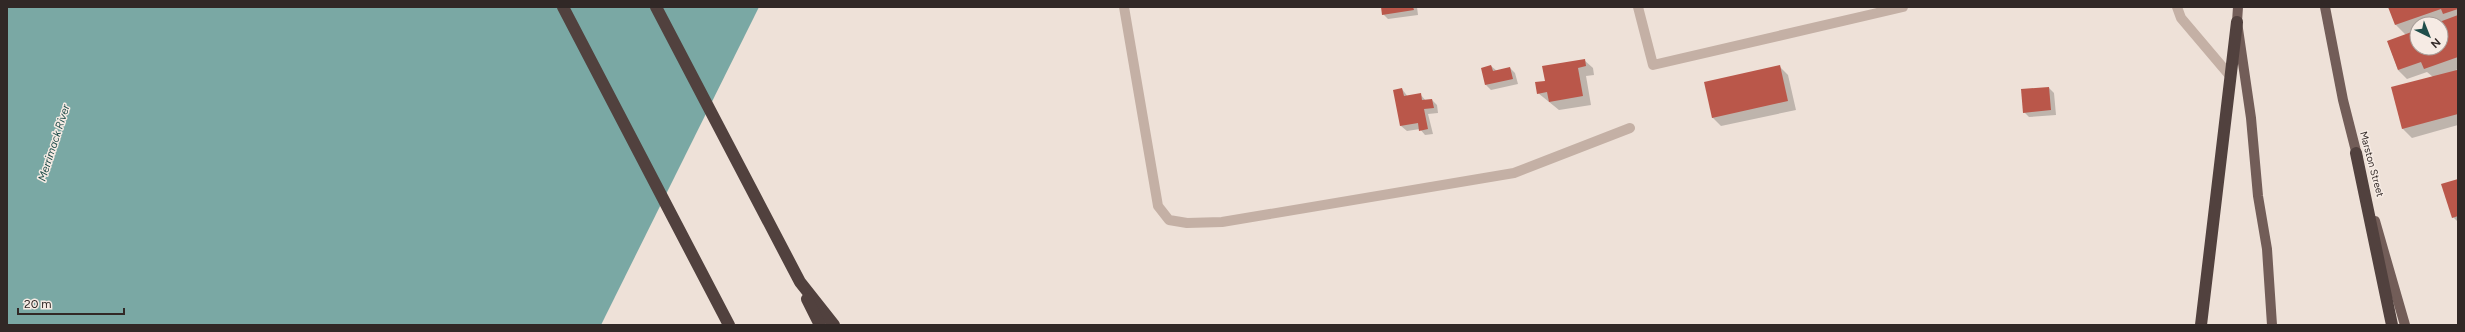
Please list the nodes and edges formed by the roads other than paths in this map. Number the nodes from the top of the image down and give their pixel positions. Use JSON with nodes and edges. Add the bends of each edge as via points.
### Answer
{"nodes":[{"id":1,"x":563,"y":7,"type":"edge"},
{"id":2,"x":572,"y":7,"type":"edge"},
{"id":3,"x":655,"y":7,"type":"edge"},
{"id":4,"x":1124,"y":7,"type":"edge"},
{"id":5,"x":1638,"y":7,"type":"edge"},
{"id":6,"x":1903,"y":7,"type":"edge"},
{"id":7,"x":2177,"y":7,"type":"edge"},
{"id":8,"x":2238,"y":7,"type":"edge"},
{"id":9,"x":2325,"y":7,"type":"edge"},
{"id":10,"x":2237,"y":22,"type":"junction"},
{"id":11,"x":2231,"y":77,"type":"junction"},
{"id":12,"x":1630,"y":128,"type":"dead end"},
{"id":13,"x":2356,"y":153,"type":"junction"},
{"id":14,"x":729,"y":325,"type":"edge"},
{"id":15,"x":736,"y":325,"type":"edge"},
{"id":16,"x":820,"y":325,"type":"edge"},
{"id":17,"x":834,"y":325,"type":"edge"},
{"id":18,"x":2201,"y":325,"type":"edge"},
{"id":19,"x":2272,"y":325,"type":"edge"},
{"id":20,"x":2392,"y":325,"type":"edge"},
{"id":21,"x":2405,"y":325,"type":"edge"}],
"edges":[{"from":1,"to":14,"type":"highway"},
{"from":2,"to":15,"type":"highway"},
{"from":3,"to":16,"type":"highway"},
{"from":3,"to":17,"type":"highway","via":[[800,282]]},
{"from":4,"to":12,"type":"lane","via":[[1158,206],[1169,220],[1187,223],[1222,222],[1514,173]]},
{"from":5,"to":6,"type":"lane","via":[[1653,65]]},
{"from":7,"to":11,"type":"lane","via":[[2181,18]]},
{"from":8,"to":10,"type":"main road"},
{"from":9,"to":13,"type":"main road","name":"Marston Street"},
{"from":10,"to":11,"type":"highway"},
{"from":10,"to":19,"type":"main road","via":[[2267,249]]},
{"from":11,"to":18,"type":"highway"},
{"from":13,"to":20,"type":"highway"},
{"from":13,"to":21,"type":"main road","name":"Marston Street"}]}
